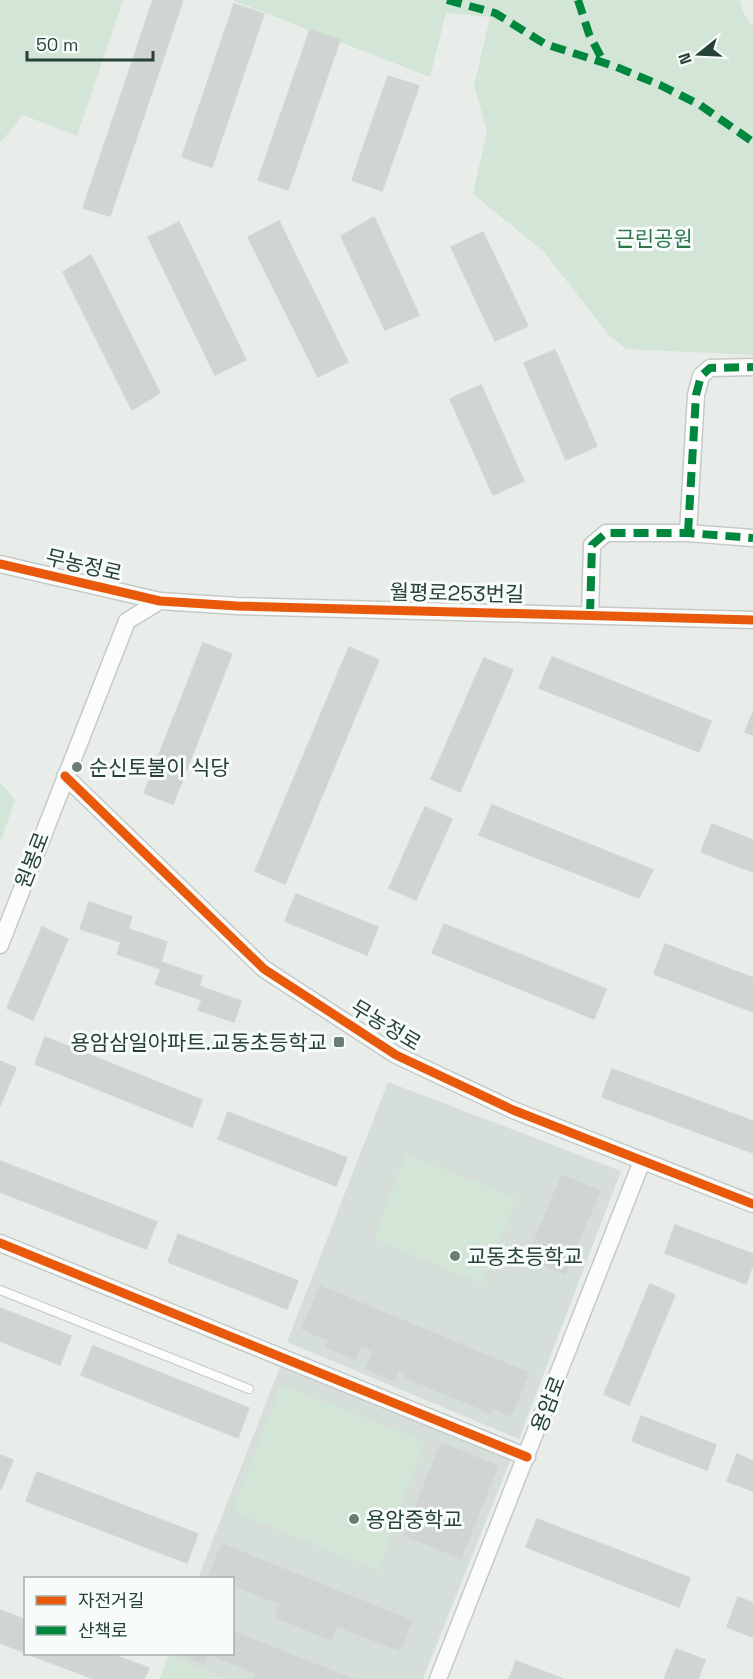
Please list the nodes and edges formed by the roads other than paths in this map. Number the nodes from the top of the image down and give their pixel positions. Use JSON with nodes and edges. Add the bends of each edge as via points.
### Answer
{"nodes":[{"id":1,"x":753,"y":367,"type":"edge"},
{"id":2,"x":688,"y":533,"type":"junction"},
{"id":3,"x":753,"y":538,"type":"edge"},
{"id":4,"x":0,"y":564,"type":"edge"},
{"id":5,"x":160,"y":601,"type":"junction"},
{"id":6,"x":590,"y":614,"type":"junction"},
{"id":7,"x":753,"y":620,"type":"edge"},
{"id":8,"x":65,"y":776,"type":"junction"},
{"id":9,"x":0,"y":945,"type":"edge"},
{"id":10,"x":642,"y":1161,"type":"junction"},
{"id":11,"x":753,"y":1204,"type":"edge"},
{"id":12,"x":0,"y":1243,"type":"edge"},
{"id":13,"x":0,"y":1290,"type":"edge"},
{"id":14,"x":249,"y":1389,"type":"dead end"},
{"id":15,"x":527,"y":1456,"type":"junction"},
{"id":16,"x":438,"y":1679,"type":"edge"}],
"edges":[{"from":1,"to":2,"type":"street","via":[[710,368],[701,376],[696,395]]},
{"from":2,"to":3,"type":"street"},
{"from":2,"to":6,"type":"street","via":[[606,533],[592,545]]},
{"from":4,"to":5,"type":"street","name":"무농정로"},
{"from":5,"to":6,"type":"street","name":"월평로253번길"},
{"from":5,"to":8,"type":"street","via":[[127,621]]},
{"from":6,"to":7,"type":"street","name":"월평로253번길"},
{"from":8,"to":9,"type":"street","name":"원봉로"},
{"from":8,"to":10,"type":"street","name":"무농정로","via":[[264,969],[396,1055],[513,1110]]},
{"from":10,"to":11,"type":"street","name":"무농정로"},
{"from":10,"to":15,"type":"street","name":"용암로"},
{"from":12,"to":15,"type":"street"},
{"from":13,"to":14,"type":"lane"},
{"from":15,"to":16,"type":"street","name":"용암로"}]}
